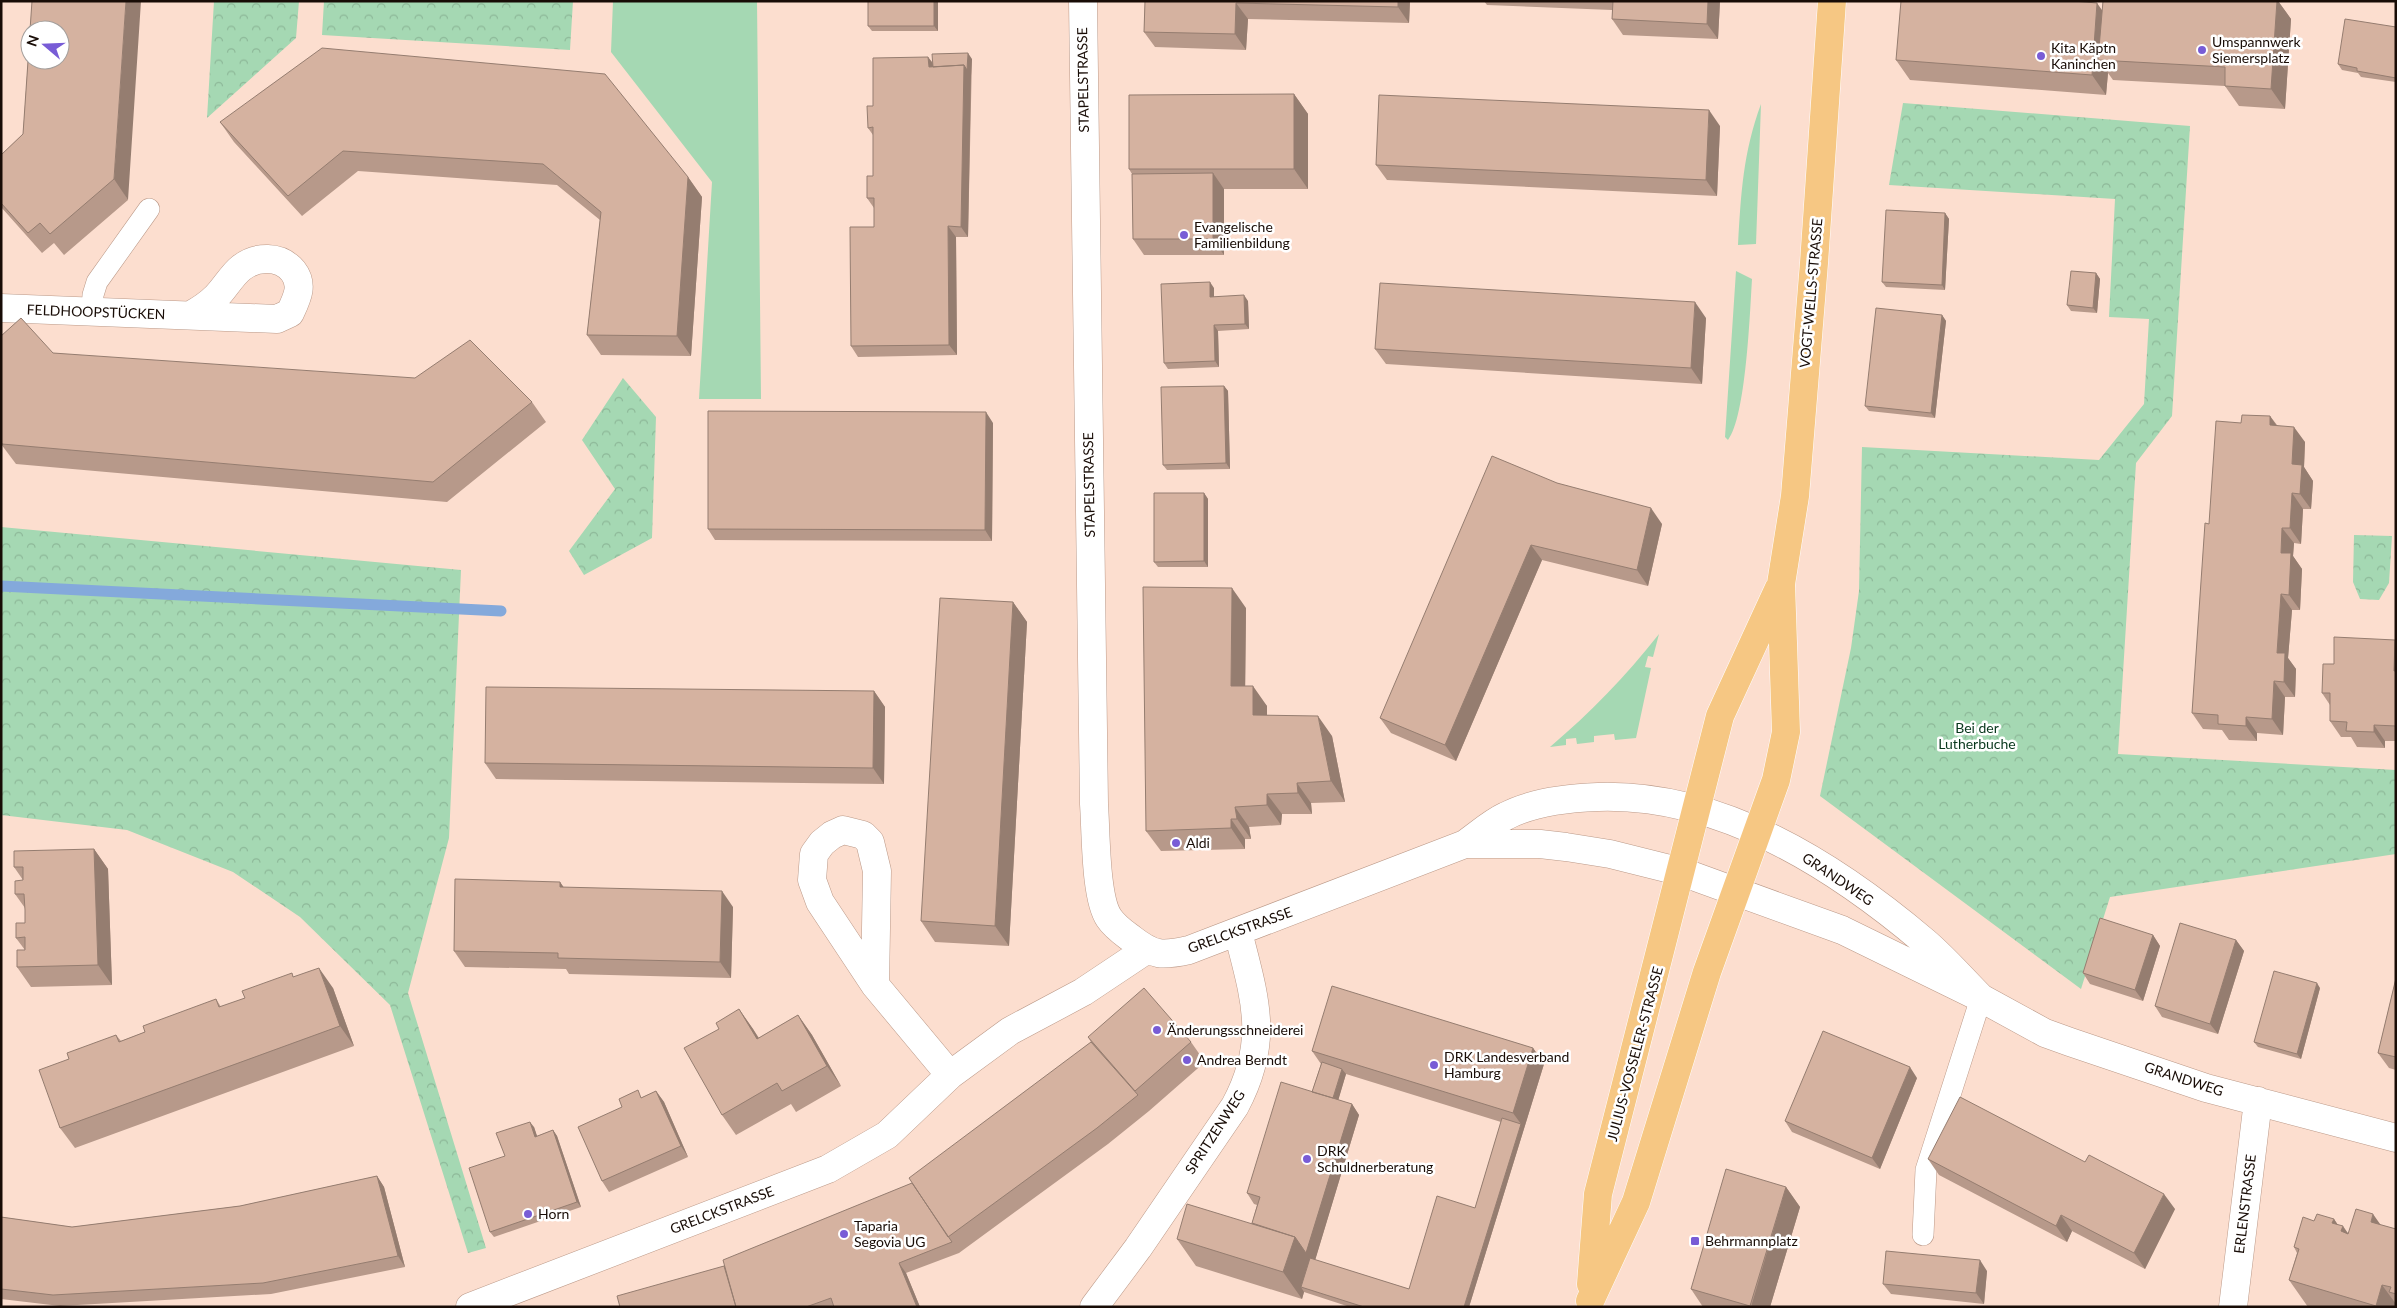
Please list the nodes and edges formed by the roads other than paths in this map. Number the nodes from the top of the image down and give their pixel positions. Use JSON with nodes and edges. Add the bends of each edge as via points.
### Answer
{"nodes":[{"id":1,"x":1083,"y":1,"type":"edge"},
{"id":2,"x":1832,"y":1,"type":"edge"},
{"id":3,"x":149,"y":209,"type":"dead end"},
{"id":4,"x":1,"y":308,"type":"edge"},
{"id":5,"x":92,"y":312,"type":"junction"},
{"id":6,"x":191,"y":315,"type":"dead end"},
{"id":7,"x":1781,"y":584,"type":"junction"},
{"id":8,"x":1698,"y":810,"type":"junction"},
{"id":9,"x":1758,"y":833,"type":"junction"},
{"id":10,"x":1465,"y":844,"type":"junction"},
{"id":11,"x":1682,"y":872,"type":"junction"},
{"id":12,"x":1736,"y":890,"type":"junction"},
{"id":13,"x":1238,"y":932,"type":"junction"},
{"id":14,"x":1146,"y":950,"type":"junction"},
{"id":15,"x":875,"y":985,"type":"junction"},
{"id":16,"x":1981,"y":998,"type":"junction"},
{"id":17,"x":950,"y":1075,"type":"junction"},
{"id":18,"x":2258,"y":1101,"type":"junction"},
{"id":19,"x":2396,"y":1138,"type":"edge"},
{"id":20,"x":1923,"y":1235,"type":"dead end"},
{"id":21,"x":1589,"y":1304,"type":"edge"},
{"id":22,"x":470,"y":1307,"type":"edge"},
{"id":23,"x":1094,"y":1307,"type":"edge"},
{"id":24,"x":2233,"y":1307,"type":"edge"}],
"edges":[{"from":1,"to":14,"type":"street","name":"STAPELSTRASSE","via":[[1094,804],[1100,888],[1108,917],[1121,932]]},
{"from":2,"to":7,"type":"main road","name":"VOGT-WELLS-STRASSE","via":[[1795,496]]},
{"from":3,"to":5,"type":"lane","via":[[97,282]]},
{"from":4,"to":5,"type":"street","name":"FELDHOOPSTÜCKEN"},
{"from":5,"to":6,"type":"street","name":"FELDHOOPSTÜCKEN"},
{"from":7,"to":8,"type":"main road","name":"VOGT-WELLS-STRASSE","via":[[1720,716]]},
{"from":7,"to":9,"type":"main road","name":"VOGT-WELLS-STRASSE","via":[[1786,732],[1776,780]]},
{"from":8,"to":9,"type":"street","name":"GRANDWEG"},
{"from":8,"to":10,"type":"street","via":[[1624,796],[1576,798],[1534,806],[1506,816]]},
{"from":8,"to":11,"type":"main road","name":"JULIUS-VOSSELER-STRASSE"},
{"from":9,"to":12,"type":"main road","name":"JULIUS-VOSSELER-STRASSE"},
{"from":9,"to":16,"type":"street","name":"GRANDWEG","via":[[1814,861],[1850,884],[1926,943]]},
{"from":10,"to":11,"type":"street","via":[[1566,847]]},
{"from":10,"to":13,"type":"street","name":"GRELCKSTRASSE"},
{"from":11,"to":12,"type":"street","name":"GRANDWEG"},
{"from":11,"to":21,"type":"main road","name":"JULIUS-VOSSELER-STRASSE","via":[[1598,1194]]},
{"from":12,"to":16,"type":"street","name":"GRANDWEG","via":[[1842,930]]},
{"from":12,"to":21,"type":"main road","name":"JULIUS-VOSSELER-STRASSE","via":[[1707,972],[1636,1202]]},
{"from":13,"to":14,"type":"street","name":"GRELCKSTRASSE","via":[[1171,954]]},
{"from":13,"to":23,"type":"street","name":"SPRITZENWEG","via":[[1257,1023],[1254,1059],[1246,1086],[1138,1248]]},
{"from":14,"to":17,"type":"street","name":"GRELCKSTRASSE","via":[[1083,992],[1010,1031]]},
{"from":15,"to":15,"type":"street","via":[[820,902],[812,880],[814,854],[822,843],[843,830],[863,835],[870,842],[878,871]]},
{"from":15,"to":17,"type":"street"},
{"from":16,"to":18,"type":"street","name":"GRANDWEG","via":[[2045,1033],[2206,1088]]},
{"from":16,"to":20,"type":"lane","via":[[1926,1170]]},
{"from":17,"to":22,"type":"street","name":"GRELCKSTRASSE","via":[[887,1135],[828,1169]]},
{"from":18,"to":19,"type":"street","name":"GRANDWEG"},
{"from":18,"to":24,"type":"street","name":"ERLENSTRASSE"}]}
